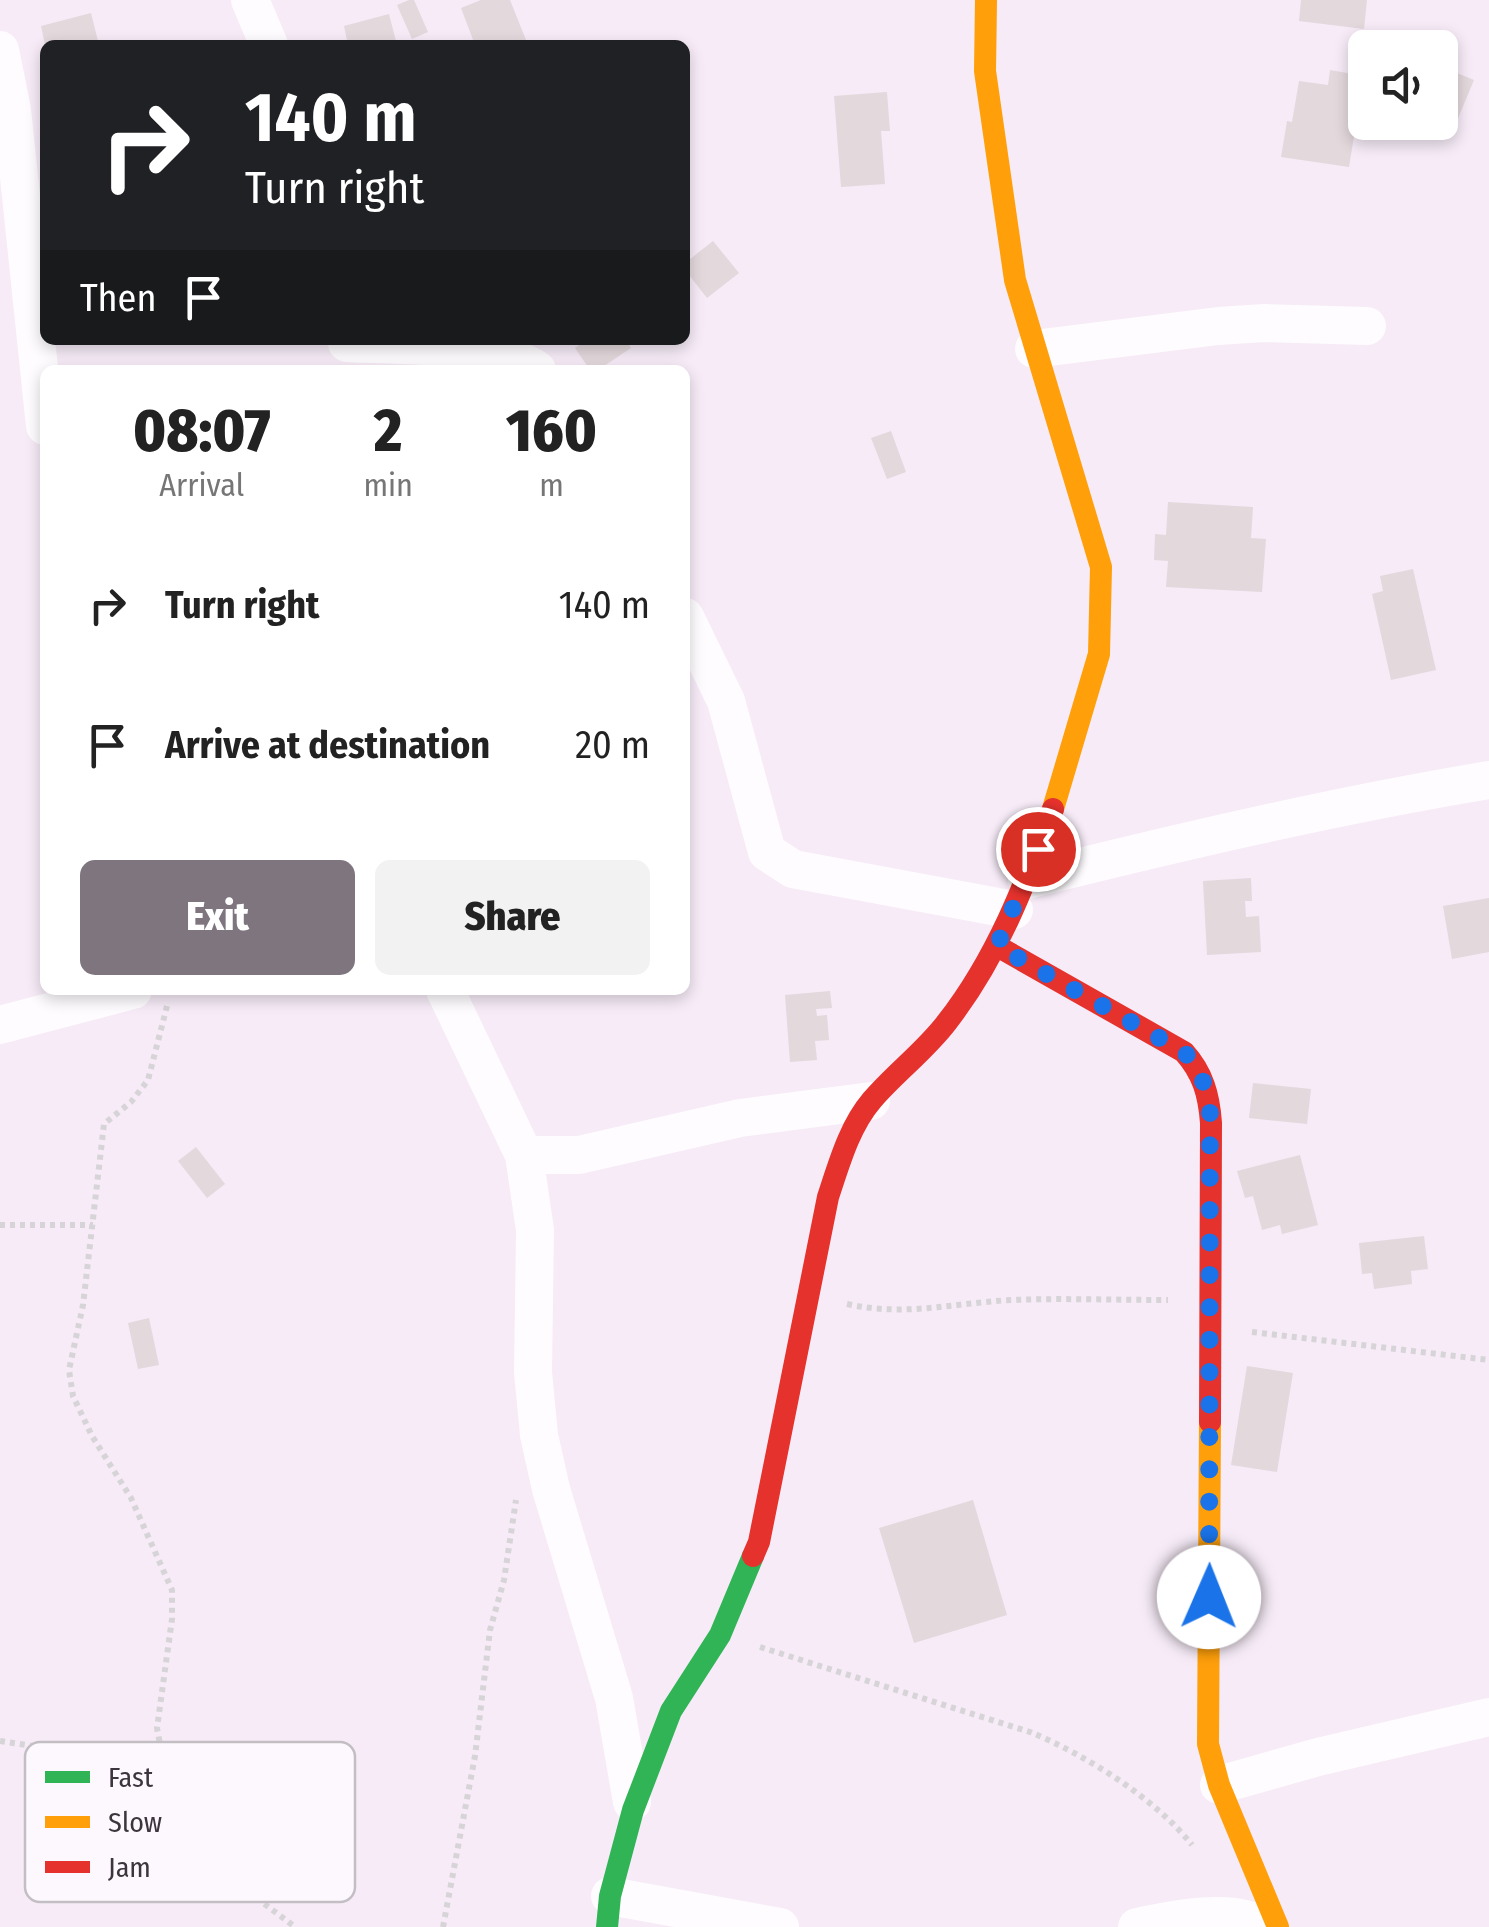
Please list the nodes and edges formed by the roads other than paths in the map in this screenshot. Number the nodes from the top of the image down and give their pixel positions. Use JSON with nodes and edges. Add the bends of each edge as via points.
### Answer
{"nodes":[{"id":1,"x":250,"y":0,"type":"edge"},
{"id":2,"x":986,"y":0,"type":"edge"},
{"id":3,"x":267,"y":40,"type":"edge"},
{"id":4,"x":0,"y":50,"type":"edge"},
{"id":5,"x":1367,"y":326,"type":"dead end"},
{"id":6,"x":1034,"y":349,"type":"junction"},
{"id":7,"x":348,"y":351,"type":"edge"},
{"id":8,"x":530,"y":365,"type":"edge"},
{"id":9,"x":40,"y":378,"type":"edge"},
{"id":10,"x":690,"y":627,"type":"edge"},
{"id":11,"x":1489,"y":780,"type":"edge"},
{"id":12,"x":1020,"y":895,"type":"junction"},
{"id":13,"x":997,"y":946,"type":"junction"},
{"id":14,"x":108,"y":995,"type":"edge"},
{"id":15,"x":447,"y":995,"type":"edge"},
{"id":16,"x":0,"y":1026,"type":"edge"},
{"id":17,"x":871,"y":1101,"type":"junction"},
{"id":18,"x":524,"y":1155,"type":"junction"},
{"id":19,"x":1489,"y":1717,"type":"edge"},
{"id":20,"x":1219,"y":1785,"type":"junction"},
{"id":21,"x":633,"y":1810,"type":"junction"},
{"id":22,"x":609,"y":1912,"type":"edge"},
{"id":23,"x":780,"y":1927,"type":"edge"},
{"id":24,"x":1137,"y":1927,"type":"edge"},
{"id":25,"x":1264,"y":1927,"type":"edge"},
{"id":26,"x":1278,"y":1927,"type":"edge"}],
"edges":[{"from":1,"to":3,"type":"street"},
{"from":2,"to":6,"type":"street","via":[[985,71],[1015,280]]},
{"from":4,"to":9,"type":"street"},
{"from":5,"to":6,"type":"street","via":[[1218,326]]},
{"from":6,"to":12,"type":"street","via":[[1101,567],[1101,603],[1088,701]]},
{"from":7,"to":8,"type":"street","via":[[494,353]]},
{"from":10,"to":12,"type":"street","via":[[726,702],[766,852],[793,869]]},
{"from":11,"to":12,"type":"street","via":[[1216,833]]},
{"from":12,"to":13,"type":"street"},
{"from":13,"to":17,"type":"street","via":[[949,1020]]},
{"from":13,"to":20,"type":"street","via":[[1184,1052],[1197,1065],[1210,1101],[1208,1744]]},
{"from":14,"to":16,"type":"street"},
{"from":15,"to":18,"type":"street"},
{"from":17,"to":18,"type":"street","via":[[740,1118],[578,1155]]},
{"from":17,"to":21,"type":"street","via":[[835,1173],[759,1542],[720,1635],[671,1711]]},
{"from":18,"to":21,"type":"street","via":[[535,1230],[539,1435],[614,1698]]},
{"from":19,"to":20,"type":"street"},
{"from":20,"to":26,"type":"street"},
{"from":21,"to":22,"type":"street"},
{"from":22,"to":23,"type":"street"},
{"from":24,"to":25,"type":"street","via":[[1214,1916]]}]}
